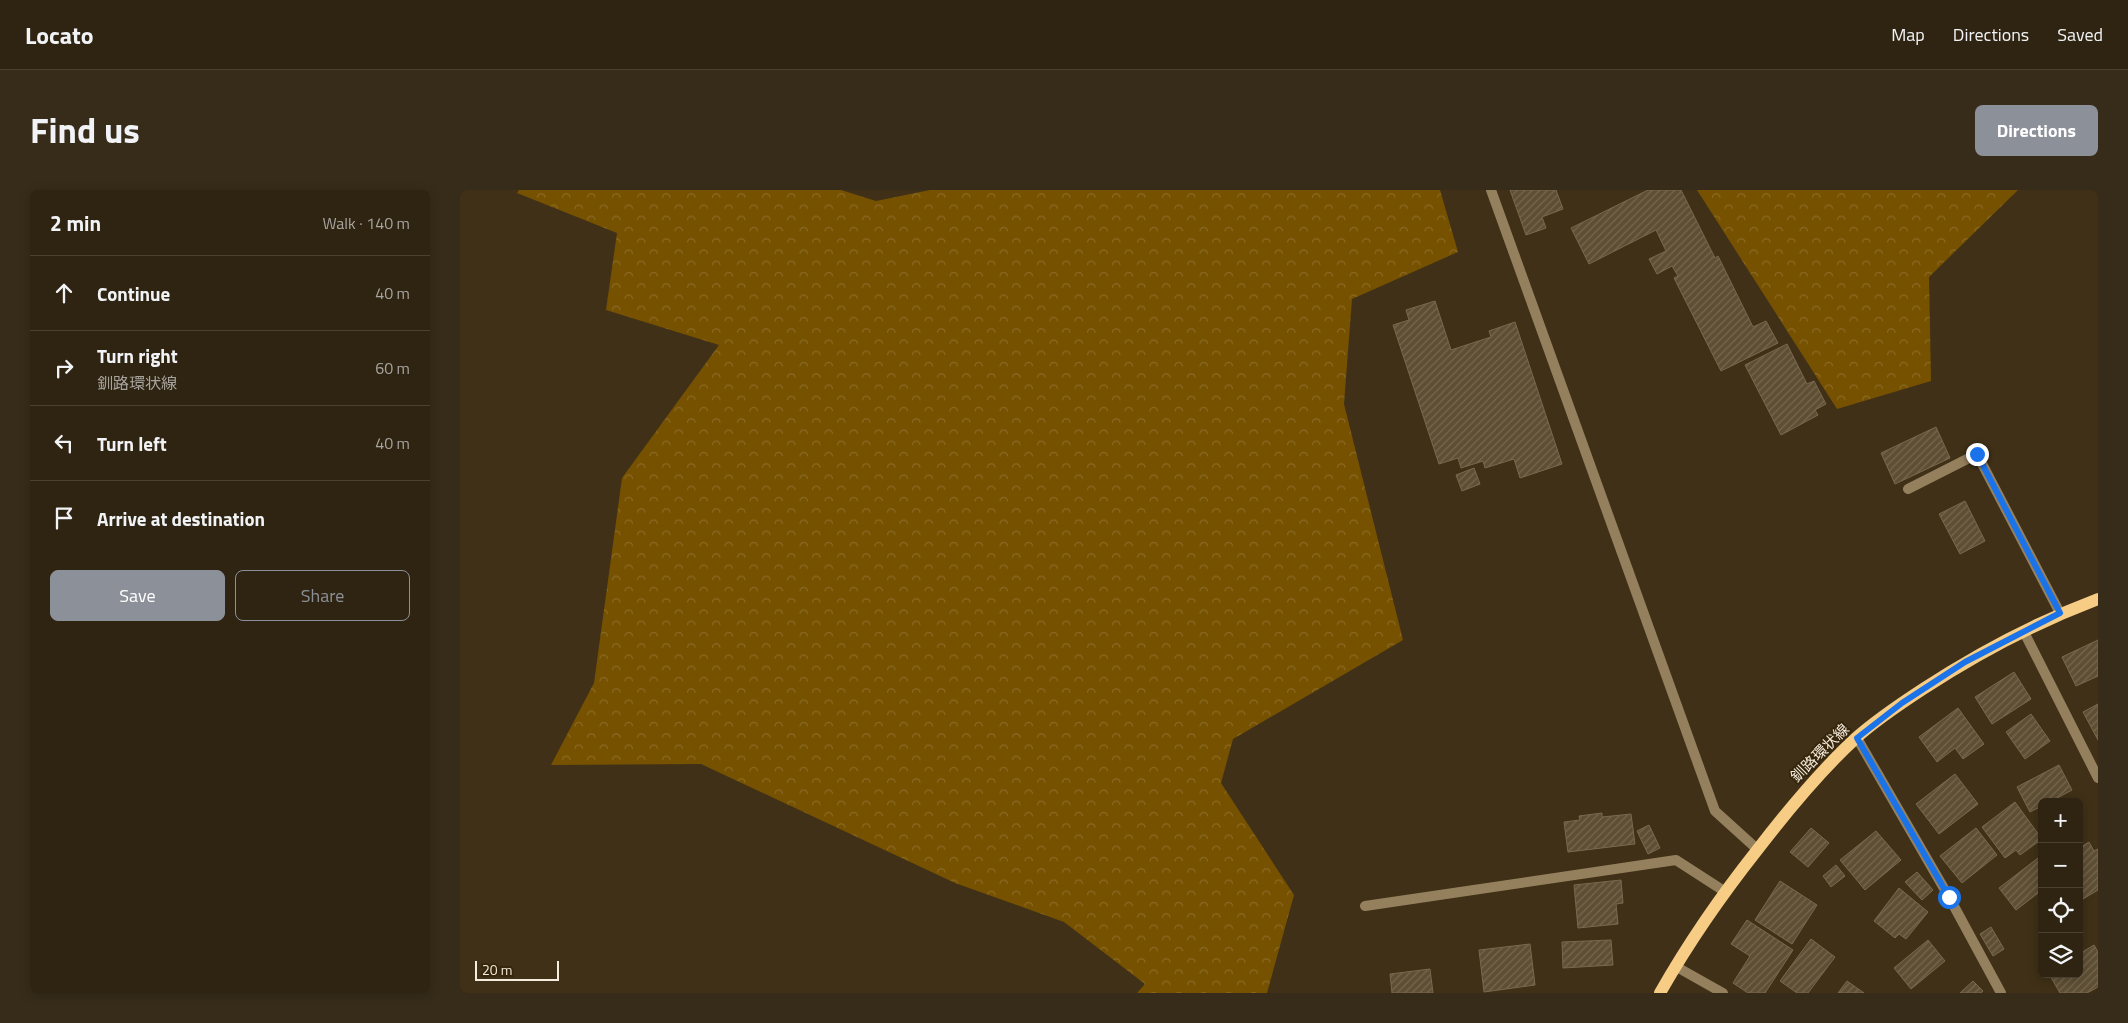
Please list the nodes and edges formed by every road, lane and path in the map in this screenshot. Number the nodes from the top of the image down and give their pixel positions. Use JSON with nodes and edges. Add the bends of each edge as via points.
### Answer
{"nodes":[{"id":1,"x":1491,"y":190,"type":"edge"},
{"id":2,"x":1908,"y":489,"type":"dead end"},
{"id":3,"x":2098,"y":599,"type":"edge"},
{"id":4,"x":2060,"y":613,"type":"junction"},
{"id":5,"x":2024,"y":632,"type":"junction"},
{"id":6,"x":1857,"y":738,"type":"junction"},
{"id":7,"x":2098,"y":778,"type":"edge"},
{"id":8,"x":1757,"y":849,"type":"junction"},
{"id":9,"x":1724,"y":891,"type":"junction"},
{"id":10,"x":1365,"y":906,"type":"dead end"},
{"id":11,"x":1675,"y":966,"type":"junction"},
{"id":12,"x":1660,"y":993,"type":"edge"},
{"id":13,"x":1722,"y":993,"type":"edge"},
{"id":14,"x":2001,"y":993,"type":"edge"}],
"edges":[{"from":1,"to":8,"type":"street","via":[[1715,811]]},
{"from":2,"to":4,"type":"street","via":[[1977,454]]},
{"from":3,"to":4,"type":"main road","name":"釧路環状線"},
{"from":4,"to":5,"type":"main road","name":"釧路環状線"},
{"from":5,"to":6,"type":"main road","name":"釧路環状線","via":[[1965,662],[1902,703]]},
{"from":5,"to":7,"type":"street"},
{"from":6,"to":8,"type":"main road","name":"釧路環状線","via":[[1797,798]]},
{"from":6,"to":14,"type":"street"},
{"from":8,"to":9,"type":"main road","name":"釧路環状線"},
{"from":9,"to":10,"type":"street","via":[[1676,860]]},
{"from":9,"to":11,"type":"main road","name":"釧路環状線"},
{"from":11,"to":12,"type":"main road","name":"釧路環状線"},
{"from":11,"to":13,"type":"street"}]}
